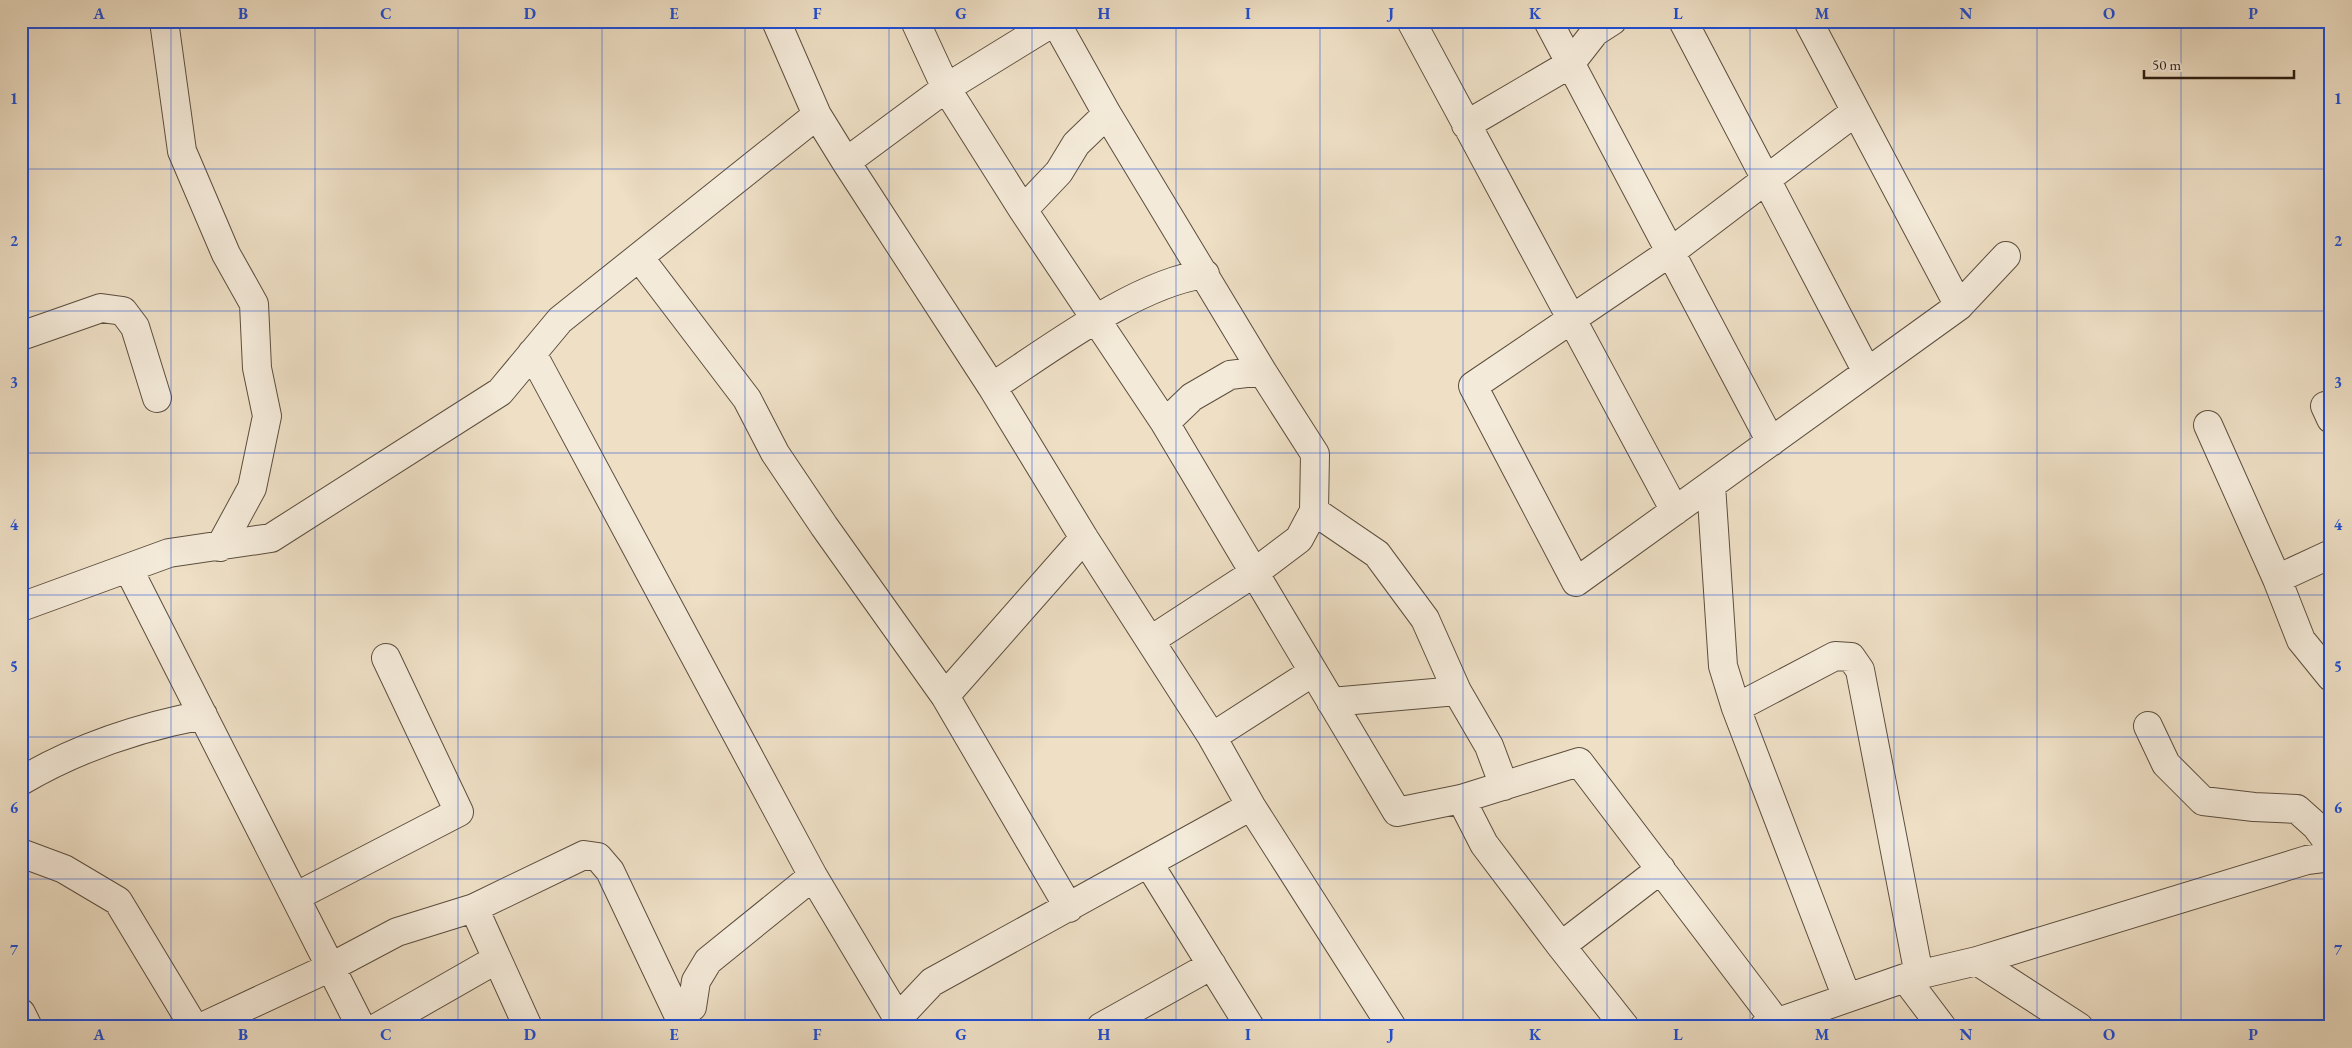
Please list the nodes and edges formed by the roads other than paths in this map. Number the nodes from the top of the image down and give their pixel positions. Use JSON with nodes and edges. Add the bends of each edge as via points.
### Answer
{"nodes":[{"id":1,"x":164,"y":21,"type":"edge"},
{"id":2,"x":776,"y":21,"type":"edge"},
{"id":3,"x":915,"y":21,"type":"edge"},
{"id":4,"x":1055,"y":21,"type":"edge"},
{"id":5,"x":1411,"y":21,"type":"edge"},
{"id":6,"x":1548,"y":21,"type":"edge"},
{"id":7,"x":1612,"y":21,"type":"edge"},
{"id":8,"x":1683,"y":21,"type":"edge"},
{"id":9,"x":1808,"y":21,"type":"edge"},
{"id":10,"x":1570,"y":64,"type":"junction"},
{"id":11,"x":946,"y":88,"type":"junction"},
{"id":12,"x":1855,"y":112,"type":"junction"},
{"id":13,"x":1107,"y":114,"type":"junction"},
{"id":14,"x":817,"y":115,"type":"junction"},
{"id":15,"x":1466,"y":125,"type":"junction"},
{"id":16,"x":846,"y":162,"type":"junction"},
{"id":17,"x":1765,"y":182,"type":"junction"},
{"id":18,"x":1023,"y":210,"type":"junction"},
{"id":19,"x":1672,"y":251,"type":"junction"},
{"id":20,"x":2006,"y":256,"type":"dead end"},
{"id":21,"x":639,"y":257,"type":"junction"},
{"id":22,"x":1205,"y":274,"type":"junction"},
{"id":23,"x":1959,"y":306,"type":"junction"},
{"id":24,"x":1096,"y":319,"type":"junction"},
{"id":25,"x":1571,"y":321,"type":"junction"},
{"id":26,"x":21,"y":336,"type":"edge"},
{"id":27,"x":532,"y":353,"type":"junction"},
{"id":28,"x":1262,"y":371,"type":"junction"},
{"id":29,"x":1867,"y":372,"type":"junction"},
{"id":30,"x":992,"y":387,"type":"junction"},
{"id":31,"x":157,"y":398,"type":"dead end"},
{"id":32,"x":1165,"y":424,"type":"junction"},
{"id":33,"x":2208,"y":425,"type":"dead end"},
{"id":34,"x":1771,"y":442,"type":"junction"},
{"id":35,"x":1710,"y":485,"type":"junction"},
{"id":36,"x":1314,"y":511,"type":"junction"},
{"id":37,"x":1675,"y":511,"type":"junction"},
{"id":38,"x":1084,"y":538,"type":"junction"},
{"id":39,"x":220,"y":547,"type":"junction"},
{"id":40,"x":2331,"y":554,"type":"edge"},
{"id":41,"x":128,"y":568,"type":"junction"},
{"id":42,"x":1254,"y":573,"type":"junction"},
{"id":43,"x":2277,"y":579,"type":"junction"},
{"id":44,"x":21,"y":607,"type":"edge"},
{"id":45,"x":1151,"y":640,"type":"junction"},
{"id":46,"x":386,"y":658,"type":"dead end"},
{"id":47,"x":1313,"y":672,"type":"junction"},
{"id":48,"x":2331,"y":677,"type":"edge"},
{"id":49,"x":1457,"y":691,"type":"junction"},
{"id":50,"x":945,"y":696,"type":"junction"},
{"id":51,"x":1331,"y":702,"type":"junction"},
{"id":52,"x":1736,"y":708,"type":"junction"},
{"id":53,"x":203,"y":715,"type":"junction"},
{"id":54,"x":2148,"y":726,"type":"dead end"},
{"id":55,"x":1212,"y":737,"type":"junction"},
{"id":56,"x":21,"y":781,"type":"edge"},
{"id":57,"x":1504,"y":786,"type":"junction"},
{"id":58,"x":1461,"y":799,"type":"junction"},
{"id":59,"x":1251,"y":806,"type":"junction"},
{"id":60,"x":2331,"y":846,"type":"edge"},
{"id":61,"x":21,"y":853,"type":"edge"},
{"id":62,"x":2331,"y":857,"type":"edge"},
{"id":63,"x":1149,"y":864,"type":"junction"},
{"id":64,"x":1661,"y":870,"type":"junction"},
{"id":65,"x":813,"y":876,"type":"junction"},
{"id":66,"x":295,"y":897,"type":"junction"},
{"id":67,"x":474,"y":908,"type":"junction"},
{"id":68,"x":1068,"y":908,"type":"junction"},
{"id":69,"x":1561,"y":946,"type":"junction"},
{"id":70,"x":498,"y":959,"type":"junction"},
{"id":71,"x":1977,"y":961,"type":"junction"},
{"id":72,"x":1212,"y":965,"type":"junction"},
{"id":73,"x":330,"y":967,"type":"junction"},
{"id":74,"x":1912,"y":976,"type":"junction"},
{"id":75,"x":1847,"y":998,"type":"junction"},
{"id":76,"x":21,"y":1013,"type":"edge"},
{"id":77,"x":682,"y":1022,"type":"edge"},
{"id":78,"x":900,"y":1022,"type":"edge"},
{"id":79,"x":1108,"y":1025,"type":"edge"},
{"id":80,"x":1774,"y":1025,"type":"edge"},
{"id":81,"x":28,"y":1027,"type":"edge"},
{"id":82,"x":194,"y":1027,"type":"edge"},
{"id":83,"x":202,"y":1027,"type":"edge"},
{"id":84,"x":361,"y":1027,"type":"edge"},
{"id":85,"x":378,"y":1027,"type":"edge"},
{"id":86,"x":528,"y":1027,"type":"edge"},
{"id":87,"x":1250,"y":1027,"type":"edge"},
{"id":88,"x":1392,"y":1027,"type":"edge"},
{"id":89,"x":1625,"y":1027,"type":"edge"},
{"id":90,"x":1942,"y":1027,"type":"edge"},
{"id":91,"x":2079,"y":1027,"type":"edge"}],
"edges":[{"from":1,"to":39,"type":"street","via":[[182,151],[226,254],[254,304],[257,368],[267,416],[252,488]]},
{"from":2,"to":14,"type":"street"},
{"from":3,"to":11,"type":"street"},
{"from":4,"to":11,"type":"street"},
{"from":4,"to":13,"type":"street"},
{"from":5,"to":15,"type":"street"},
{"from":6,"to":10,"type":"street"},
{"from":7,"to":10,"type":"street","via":[[1595,32]]},
{"from":8,"to":17,"type":"street"},
{"from":9,"to":12,"type":"street"},
{"from":10,"to":15,"type":"street"},
{"from":10,"to":19,"type":"street"},
{"from":11,"to":16,"type":"street"},
{"from":11,"to":18,"type":"street"},
{"from":12,"to":17,"type":"street"},
{"from":12,"to":23,"type":"street"},
{"from":13,"to":18,"type":"street","via":[[1076,144],[1059,172]]},
{"from":13,"to":22,"type":"street"},
{"from":14,"to":16,"type":"street"},
{"from":14,"to":21,"type":"street"},
{"from":15,"to":25,"type":"street"},
{"from":16,"to":30,"type":"street"},
{"from":17,"to":19,"type":"street"},
{"from":17,"to":29,"type":"street"},
{"from":18,"to":24,"type":"street"},
{"from":19,"to":25,"type":"street"},
{"from":19,"to":34,"type":"street"},
{"from":20,"to":23,"type":"street"},
{"from":21,"to":27,"type":"street","via":[[560,320]]},
{"from":21,"to":50,"type":"street","via":[[746,399],[775,453]]},
{"from":22,"to":24,"type":"street","via":[[1183,277],[1160,286]]},
{"from":22,"to":28,"type":"street"},
{"from":23,"to":29,"type":"street"},
{"from":24,"to":30,"type":"street"},
{"from":24,"to":32,"type":"street"},
{"from":25,"to":37,"type":"street"},
{"from":25,"to":37,"type":"street","via":[[1473,386],[1576,582]]},
{"from":26,"to":31,"type":"street","via":[[101,308],[123,311],[134,328]]},
{"from":27,"to":39,"type":"street","via":[[500,392],[271,538]]},
{"from":27,"to":65,"type":"street"},
{"from":28,"to":32,"type":"street","via":[[1230,375],[1192,397]]},
{"from":28,"to":36,"type":"street","via":[[1315,454]]},
{"from":29,"to":34,"type":"street"},
{"from":30,"to":38,"type":"street"},
{"from":32,"to":42,"type":"street"},
{"from":33,"to":43,"type":"street"},
{"from":34,"to":35,"type":"street"},
{"from":35,"to":37,"type":"street"},
{"from":35,"to":52,"type":"street","via":[[1723,666]]},
{"from":36,"to":42,"type":"street","via":[[1299,540]]},
{"from":36,"to":49,"type":"street","via":[[1377,554],[1425,619]]},
{"from":38,"to":45,"type":"street"},
{"from":38,"to":50,"type":"street"},
{"from":39,"to":41,"type":"street","via":[[169,553]]},
{"from":40,"to":43,"type":"street"},
{"from":41,"to":44,"type":"street"},
{"from":41,"to":53,"type":"street"},
{"from":42,"to":45,"type":"street"},
{"from":42,"to":47,"type":"street"},
{"from":43,"to":48,"type":"street","via":[[2301,640]]},
{"from":45,"to":55,"type":"street"},
{"from":46,"to":66,"type":"street","via":[[459,812]]},
{"from":47,"to":51,"type":"street"},
{"from":47,"to":55,"type":"street"},
{"from":49,"to":51,"type":"street"},
{"from":49,"to":57,"type":"street","via":[[1489,746]]},
{"from":50,"to":68,"type":"street"},
{"from":51,"to":58,"type":"street","via":[[1397,812]]},
{"from":52,"to":74,"type":"street","via":[[1835,656],[1851,657],[1860,670]]},
{"from":52,"to":75,"type":"street"},
{"from":53,"to":56,"type":"street","via":[[163,723],[94,746]]},
{"from":53,"to":66,"type":"street"},
{"from":54,"to":60,"type":"street","via":[[2166,764],[2203,801],[2296,809],[2316,826]]},
{"from":55,"to":59,"type":"street"},
{"from":57,"to":58,"type":"street"},
{"from":57,"to":64,"type":"street","via":[[1579,762]]},
{"from":58,"to":69,"type":"street","via":[[1484,844]]},
{"from":59,"to":63,"type":"street"},
{"from":59,"to":88,"type":"street"},
{"from":61,"to":82,"type":"street","via":[[64,869],[118,901]]},
{"from":62,"to":71,"type":"street","via":[[2307,860]]},
{"from":63,"to":68,"type":"street"},
{"from":63,"to":72,"type":"street"},
{"from":64,"to":69,"type":"street"},
{"from":64,"to":80,"type":"street"},
{"from":65,"to":77,"type":"street","via":[[708,961],[696,981],[692,1006]]},
{"from":65,"to":78,"type":"street"},
{"from":66,"to":73,"type":"street"},
{"from":67,"to":70,"type":"street"},
{"from":67,"to":73,"type":"street","via":[[396,932]]},
{"from":67,"to":77,"type":"street","via":[[584,855],[598,857],[610,871]]},
{"from":68,"to":78,"type":"street","via":[[932,982]]},
{"from":69,"to":89,"type":"street"},
{"from":70,"to":85,"type":"street"},
{"from":70,"to":86,"type":"street"},
{"from":71,"to":74,"type":"street"},
{"from":71,"to":91,"type":"street"},
{"from":72,"to":79,"type":"street"},
{"from":72,"to":87,"type":"street"},
{"from":73,"to":83,"type":"street"},
{"from":73,"to":84,"type":"street"},
{"from":74,"to":75,"type":"street"},
{"from":74,"to":90,"type":"street"},
{"from":75,"to":80,"type":"street"},
{"from":76,"to":81,"type":"street"}]}
